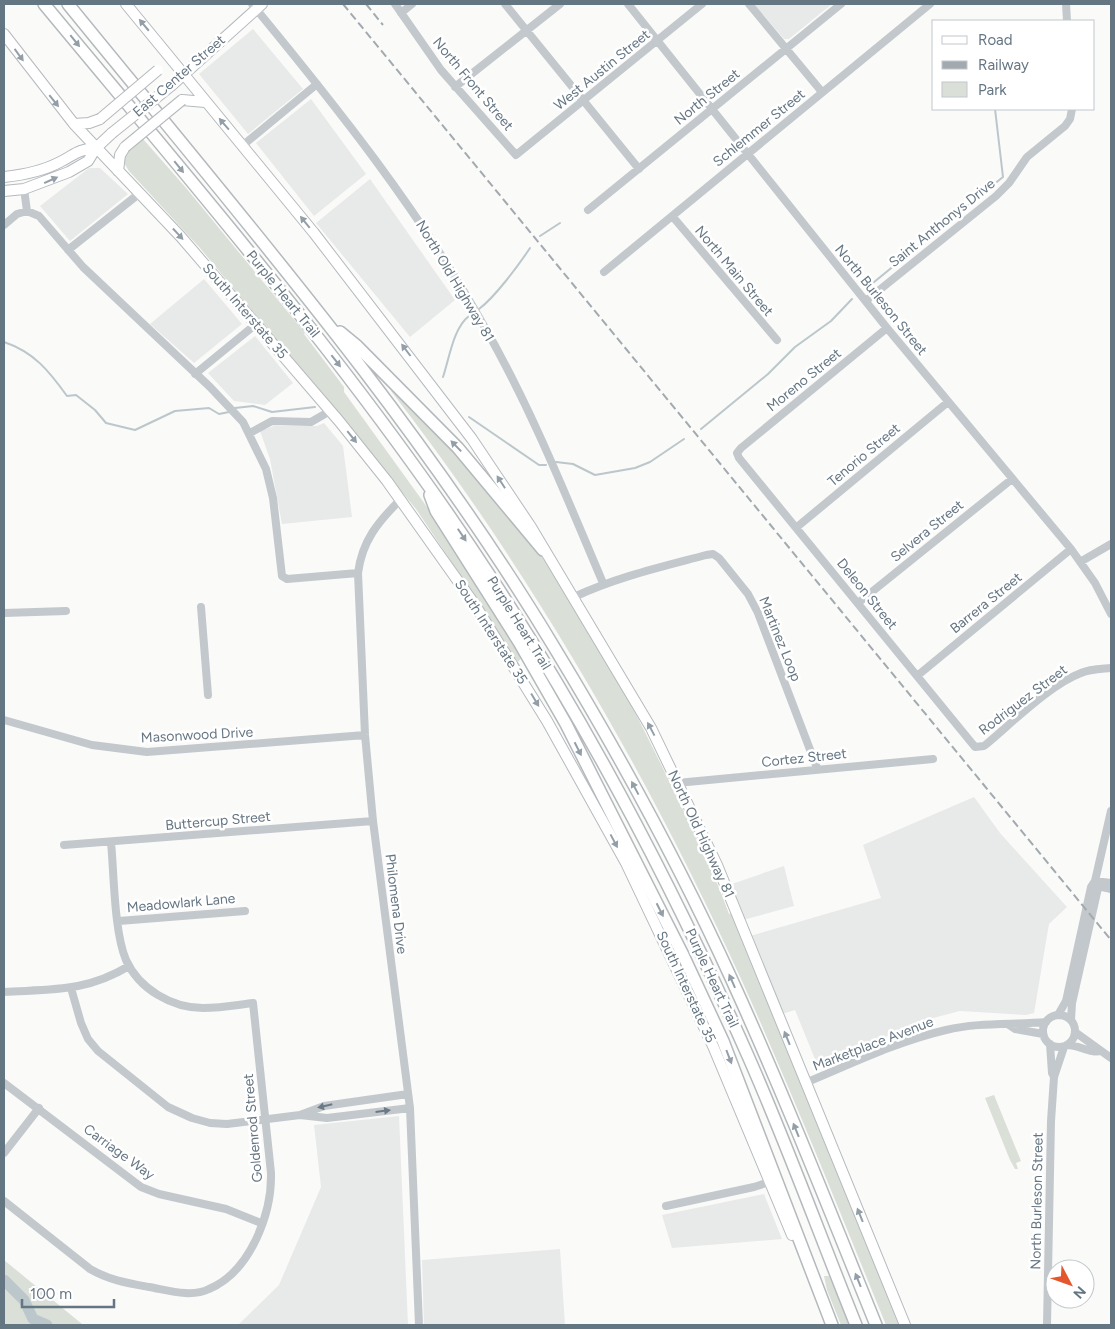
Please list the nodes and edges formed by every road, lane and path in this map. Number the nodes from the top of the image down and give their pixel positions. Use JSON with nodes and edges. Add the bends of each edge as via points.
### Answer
{"nodes":[{"id":1,"x":44,"y":4,"type":"edge"},
{"id":2,"x":68,"y":4,"type":"edge"},
{"id":3,"x":126,"y":4,"type":"edge"},
{"id":4,"x":395,"y":4,"type":"edge"},
{"id":5,"x":412,"y":4,"type":"edge"},
{"id":6,"x":505,"y":4,"type":"edge"},
{"id":7,"x":560,"y":4,"type":"edge"},
{"id":8,"x":628,"y":4,"type":"edge"},
{"id":9,"x":702,"y":4,"type":"edge"},
{"id":10,"x":748,"y":4,"type":"edge"},
{"id":11,"x":841,"y":4,"type":"edge"},
{"id":12,"x":930,"y":4,"type":"edge"},
{"id":13,"x":1066,"y":4,"type":"edge"},
{"id":14,"x":257,"y":5,"type":"edge"},
{"id":15,"x":401,"y":13,"type":"junction"},
{"id":16,"x":1067,"y":20,"type":"edge"},
{"id":17,"x":526,"y":31,"type":"junction"},
{"id":18,"x":4,"y":34,"type":"edge"},
{"id":19,"x":657,"y":41,"type":"junction"},
{"id":20,"x":164,"y":48,"type":"junction"},
{"id":21,"x":786,"y":49,"type":"junction"},
{"id":22,"x":184,"y":75,"type":"junction"},
{"id":23,"x":317,"y":84,"type":"junction"},
{"id":24,"x":455,"y":87,"type":"junction"},
{"id":25,"x":822,"y":92,"type":"junction"},
{"id":26,"x":584,"y":101,"type":"junction"},
{"id":27,"x":205,"y":102,"type":"junction"},
{"id":28,"x":711,"y":109,"type":"junction"},
{"id":29,"x":1072,"y":110,"type":"edge"},
{"id":30,"x":74,"y":124,"type":"junction"},
{"id":31,"x":242,"y":146,"type":"junction"},
{"id":32,"x":96,"y":148,"type":"junction"},
{"id":33,"x":746,"y":154,"type":"junction"},
{"id":34,"x":516,"y":155,"type":"joint"},
{"id":35,"x":639,"y":168,"type":"junction"},
{"id":36,"x":118,"y":171,"type":"junction"},
{"id":37,"x":4,"y":177,"type":"edge"},
{"id":38,"x":24,"y":189,"type":"junction"},
{"id":39,"x":4,"y":191,"type":"edge"},
{"id":40,"x":140,"y":193,"type":"junction"},
{"id":41,"x":588,"y":210,"type":"dead end"},
{"id":42,"x":27,"y":211,"type":"junction"},
{"id":43,"x":673,"y":217,"type":"junction"},
{"id":44,"x":4,"y":225,"type":"edge"},
{"id":45,"x":68,"y":250,"type":"junction"},
{"id":46,"x":604,"y":272,"type":"dead end"},
{"id":47,"x":866,"y":300,"type":"junction"},
{"id":48,"x":320,"y":315,"type":"junction"},
{"id":49,"x":256,"y":324,"type":"junction"},
{"id":50,"x":887,"y":328,"type":"junction"},
{"id":51,"x":777,"y":340,"type":"dead end"},
{"id":52,"x":195,"y":374,"type":"junction"},
{"id":53,"x":948,"y":402,"type":"junction"},
{"id":54,"x":330,"y":411,"type":"junction"},
{"id":55,"x":250,"y":433,"type":"junction"},
{"id":56,"x":737,"y":453,"type":"joint"},
{"id":57,"x":425,"y":479,"type":"junction"},
{"id":58,"x":1012,"y":479,"type":"junction"},
{"id":59,"x":400,"y":500,"type":"junction"},
{"id":60,"x":797,"y":527,"type":"junction"},
{"id":61,"x":1111,"y":544,"type":"edge"},
{"id":62,"x":1071,"y":549,"type":"junction"},
{"id":63,"x":543,"y":550,"type":"junction"},
{"id":64,"x":1080,"y":562,"type":"junction"},
{"id":65,"x":358,"y":573,"type":"junction"},
{"id":66,"x":604,"y":583,"type":"junction"},
{"id":67,"x":574,"y":597,"type":"junction"},
{"id":68,"x":858,"y":603,"type":"junction"},
{"id":69,"x":201,"y":607,"type":"dead end"},
{"id":70,"x":66,"y":610,"type":"dead end"},
{"id":71,"x":4,"y":614,"type":"edge"},
{"id":72,"x":1111,"y":614,"type":"edge"},
{"id":73,"x":1111,"y":668,"type":"edge"},
{"id":74,"x":917,"y":676,"type":"junction"},
{"id":75,"x":208,"y":695,"type":"dead end"},
{"id":76,"x":4,"y":720,"type":"edge"},
{"id":77,"x":366,"y":735,"type":"junction"},
{"id":78,"x":979,"y":748,"type":"joint"},
{"id":79,"x":933,"y":759,"type":"dead end"},
{"id":80,"x":817,"y":768,"type":"junction"},
{"id":81,"x":677,"y":783,"type":"junction"},
{"id":82,"x":1111,"y":812,"type":"edge"},
{"id":83,"x":373,"y":821,"type":"junction"},
{"id":84,"x":111,"y":842,"type":"junction"},
{"id":85,"x":64,"y":845,"type":"dead end"},
{"id":86,"x":1095,"y":882,"type":"junction"},
{"id":87,"x":1111,"y":883,"type":"edge"},
{"id":88,"x":1111,"y":889,"type":"edge"},
{"id":89,"x":245,"y":911,"type":"dead end"},
{"id":90,"x":118,"y":921,"type":"junction"},
{"id":91,"x":130,"y":966,"type":"junction"},
{"id":92,"x":71,"y":988,"type":"junction"},
{"id":93,"x":4,"y":992,"type":"edge"},
{"id":94,"x":1058,"y":1015,"type":"junction"},
{"id":95,"x":1071,"y":1020,"type":"junction"},
{"id":96,"x":1046,"y":1022,"type":"junction"},
{"id":97,"x":1009,"y":1025,"type":"junction"},
{"id":98,"x":1075,"y":1032,"type":"junction"},
{"id":99,"x":1043,"y":1034,"type":"junction"},
{"id":100,"x":1050,"y":1044,"type":"junction"},
{"id":101,"x":1066,"y":1046,"type":"junction"},
{"id":102,"x":1101,"y":1051,"type":"junction"},
{"id":103,"x":1111,"y":1058,"type":"edge"},
{"id":104,"x":1054,"y":1077,"type":"junction"},
{"id":105,"x":4,"y":1083,"type":"edge"},
{"id":106,"x":805,"y":1083,"type":"junction"},
{"id":107,"x":408,"y":1094,"type":"junction"},
{"id":108,"x":352,"y":1102,"type":"junction"},
{"id":109,"x":39,"y":1108,"type":"junction"},
{"id":110,"x":410,"y":1108,"type":"junction"},
{"id":111,"x":300,"y":1115,"type":"junction"},
{"id":112,"x":353,"y":1115,"type":"junction"},
{"id":113,"x":266,"y":1119,"type":"junction"},
{"id":114,"x":4,"y":1153,"type":"edge"},
{"id":115,"x":769,"y":1182,"type":"junction"},
{"id":116,"x":4,"y":1201,"type":"edge"},
{"id":117,"x":666,"y":1206,"type":"dead end"},
{"id":118,"x":261,"y":1223,"type":"junction"},
{"id":119,"x":419,"y":1325,"type":"edge"},
{"id":120,"x":831,"y":1325,"type":"edge"},
{"id":121,"x":856,"y":1325,"type":"edge"},
{"id":122,"x":876,"y":1325,"type":"edge"},
{"id":123,"x":905,"y":1325,"type":"edge"},
{"id":124,"x":1047,"y":1325,"type":"edge"}],
"edges":[{"from":1,"to":57,"type":"highway","name":"Purple Heart Trail","one_way":true,"via":[[328,350]]},
{"from":2,"to":48,"type":"highway","name":"Purple Heart Trail"},
{"from":20,"to":3,"type":"main road","one_way":true},
{"from":4,"to":15,"type":"street","name":"North Front Street"},
{"from":5,"to":15,"type":"street"},
{"from":6,"to":17,"type":"street"},
{"from":7,"to":17,"type":"street"},
{"from":8,"to":19,"type":"street","name":"North Burleson Street"},
{"from":9,"to":19,"type":"street","name":"West Austin Street"},
{"from":10,"to":21,"type":"street"},
{"from":11,"to":21,"type":"street","name":"North Street"},
{"from":12,"to":25,"type":"street","name":"Schlemmer Street"},
{"from":13,"to":16,"type":"street"},
{"from":14,"to":22,"type":"main road","name":"East Center Street"},
{"from":14,"to":23,"type":"street","name":"North Old Highway 81"},
{"from":15,"to":24,"type":"street","name":"North Front Street"},
{"from":17,"to":24,"type":"street"},
{"from":17,"to":26,"type":"street"},
{"from":18,"to":30,"type":"main road","name":"South Interstate 35","one_way":true},
{"from":19,"to":26,"type":"street","name":"West Austin Street"},
{"from":19,"to":28,"type":"street","name":"North Burleson Street"},
{"from":20,"to":22,"type":"main road"},
{"from":20,"to":30,"type":"main road","bridge":true,"via":[[165,56],[158,70],[100,119],[89,124]]},
{"from":21,"to":25,"type":"street"},
{"from":21,"to":28,"type":"street","name":"North Street"},
{"from":22,"to":27,"type":"main road"},
{"from":22,"to":32,"type":"main road","name":"East Center Street","bridge":true},
{"from":23,"to":31,"type":"street"},
{"from":23,"to":66,"type":"street","name":"North Old Highway 81","via":[[396,186],[484,327],[528,411]]},
{"from":24,"to":34,"type":"street","name":"North Front Street"},
{"from":25,"to":33,"type":"street","name":"Schlemmer Street"},
{"from":26,"to":34,"type":"street","name":"West Austin Street"},
{"from":26,"to":35,"type":"street"},
{"from":31,"to":27,"type":"main road","one_way":true},
{"from":27,"to":36,"type":"main road","bridge":true,"via":[[182,100],[125,147],[120,155]]},
{"from":28,"to":33,"type":"street","name":"North Burleson Street"},
{"from":28,"to":35,"type":"street","name":"North Street"},
{"from":29,"to":47,"type":"street","name":"Saint Anthonys Drive","via":[[1065,126],[1027,157],[996,196]]},
{"from":30,"to":32,"type":"main road","name":"South Interstate 35"},
{"from":63,"to":31,"type":"main road","one_way":true,"via":[[472,439],[396,337]]},
{"from":32,"to":36,"type":"main road","name":"South Interstate 35"},
{"from":32,"to":37,"type":"main road","via":[[79,150],[41,171]]},
{"from":38,"to":32,"type":"main road","name":"East Center Street","one_way":true,"via":[[69,172],[88,161]]},
{"from":33,"to":43,"type":"street","name":"Schlemmer Street"},
{"from":33,"to":47,"type":"street","name":"North Burleson Street"},
{"from":35,"to":41,"type":"street","name":"North Street"},
{"from":36,"to":40,"type":"main road","name":"South Interstate 35"},
{"from":38,"to":39,"type":"main road","name":"East Center Street"},
{"from":38,"to":42,"type":"street"},
{"from":40,"to":45,"type":"street"},
{"from":40,"to":49,"type":"main road","name":"South Interstate 35","one_way":true},
{"from":42,"to":44,"type":"street"},
{"from":42,"to":45,"type":"street","via":[[39,216]]},
{"from":43,"to":46,"type":"street","name":"Schlemmer Street"},
{"from":43,"to":51,"type":"street","name":"North Main Street"},
{"from":45,"to":52,"type":"street"},
{"from":47,"to":50,"type":"street","name":"North Burleson Street"},
{"from":63,"to":48,"type":"highway","one_way":true,"via":[[458,448],[357,346]]},
{"from":122,"to":48,"type":"highway","name":"Purple Heart Trail","one_way":true,"via":[[733,983],[631,779],[552,644],[485,539],[398,415]]},
{"from":49,"to":52,"type":"street"},
{"from":49,"to":54,"type":"main road","name":"South Interstate 35"},
{"from":50,"to":53,"type":"street","name":"North Burleson Street"},
{"from":50,"to":56,"type":"street","name":"Moreno Street"},
{"from":52,"to":55,"type":"street","via":[[228,405]]},
{"from":53,"to":58,"type":"street","name":"North Burleson Street"},
{"from":53,"to":60,"type":"street","name":"Tenorio Street"},
{"from":54,"to":55,"type":"street","via":[[310,422],[272,421]]},
{"from":54,"to":59,"type":"main road","name":"South Interstate 35","one_way":true},
{"from":55,"to":65,"type":"street","via":[[266,469],[282,576],[287,579]]},
{"from":56,"to":60,"type":"street","name":"Deleon Street"},
{"from":57,"to":120,"type":"highway","one_way":true,"via":[[436,511],[519,642],[566,724],[683,955],[723,1041]]},
{"from":57,"to":121,"type":"highway","name":"Purple Heart Trail","one_way":true,"via":[[551,673],[661,872],[750,1060]]},
{"from":58,"to":62,"type":"street","name":"North Burleson Street"},
{"from":58,"to":68,"type":"street","name":"Selvera Street"},
{"from":59,"to":65,"type":"street","name":"Philomena Drive","via":[[372,530],[360,556]]},
{"from":59,"to":115,"type":"main road","name":"South Interstate 35","one_way":true,"via":[[513,664],[589,794],[691,997]]},
{"from":60,"to":68,"type":"street","name":"Deleon Street"},
{"from":61,"to":64,"type":"street"},
{"from":62,"to":64,"type":"street","name":"North Burleson Street"},
{"from":62,"to":74,"type":"street","name":"Barrera Street"},
{"from":63,"to":67,"type":"main road"},
{"from":64,"to":72,"type":"street","name":"North Burleson Street"},
{"from":65,"to":77,"type":"street","name":"Philomena Drive"},
{"from":66,"to":67,"type":"street","name":"Martinez Loop"},
{"from":66,"to":80,"type":"street","name":"Martinez Loop","via":[[706,555],[713,554],[719,558],[748,594],[758,613]]},
{"from":81,"to":67,"type":"main road","name":"North Old Highway 81","one_way":true,"via":[[651,728]]},
{"from":68,"to":74,"type":"street","name":"Deleon Street"},
{"from":69,"to":75,"type":"street"},
{"from":70,"to":71,"type":"street"},
{"from":73,"to":78,"type":"street","name":"Rodriguez Street","via":[[1083,672],[1062,683]]},
{"from":74,"to":78,"type":"street","name":"Deleon Street"},
{"from":76,"to":77,"type":"street","name":"Masonwood Drive","via":[[92,745],[147,752]]},
{"from":77,"to":83,"type":"street","name":"Philomena Drive"},
{"from":79,"to":80,"type":"street","name":"Cortez Street"},
{"from":80,"to":81,"type":"street","name":"Cortez Street"},
{"from":106,"to":81,"type":"main road","name":"North Old Highway 81","one_way":true,"via":[[717,865]]},
{"from":82,"to":86,"type":"street"},
{"from":83,"to":84,"type":"street","name":"Buttercup Street"},
{"from":83,"to":107,"type":"street","name":"Philomena Drive"},
{"from":84,"to":85,"type":"street","name":"Buttercup Street"},
{"from":84,"to":90,"type":"street","name":"Goldenrod Street"},
{"from":86,"to":87,"type":"street"},
{"from":86,"to":88,"type":"street"},
{"from":86,"to":94,"type":"street","via":[[1091,887],[1066,1001]]},
{"from":86,"to":95,"type":"street","via":[[1098,888],[1072,1002]]},
{"from":89,"to":90,"type":"street","name":"Meadowlark Lane"},
{"from":90,"to":91,"type":"street","name":"Goldenrod Street","via":[[122,947]]},
{"from":91,"to":92,"type":"street","via":[[96,984]]},
{"from":91,"to":113,"type":"street","name":"Goldenrod Street","via":[[153,991],[174,1004],[203,1008],[253,1004]]},
{"from":92,"to":93,"type":"street"},
{"from":92,"to":113,"type":"street","via":[[88,1039],[108,1061],[168,1107],[216,1124]]},
{"from":94,"to":95,"type":"street"},
{"from":94,"to":96,"type":"street"},
{"from":95,"to":98,"type":"street"},
{"from":96,"to":97,"type":"street","name":"Marketplace Avenue"},
{"from":96,"to":99,"type":"street"},
{"from":97,"to":99,"type":"street","name":"Marketplace Avenue"},
{"from":97,"to":106,"type":"street","name":"Marketplace Avenue","via":[[973,1025],[918,1038]]},
{"from":98,"to":101,"type":"street"},
{"from":98,"to":102,"type":"street"},
{"from":99,"to":100,"type":"street"},
{"from":100,"to":101,"type":"street","via":[[1059,1048]]},
{"from":100,"to":104,"type":"street","name":"North Burleson Street"},
{"from":101,"to":102,"type":"street"},
{"from":101,"to":104,"type":"street","name":"North Burleson Street"},
{"from":102,"to":103,"type":"street"},
{"from":104,"to":124,"type":"street","name":"North Burleson Street"},
{"from":105,"to":109,"type":"street","name":"Carriage Way"},
{"from":123,"to":106,"type":"main road","one_way":true},
{"from":107,"to":108,"type":"street"},
{"from":107,"to":110,"type":"street","name":"Philomena Drive"},
{"from":108,"to":111,"type":"street","one_way":true,"via":[[324,1106]]},
{"from":108,"to":112,"type":"street"},
{"from":109,"to":114,"type":"street"},
{"from":109,"to":118,"type":"street","name":"Carriage Way","via":[[141,1187],[226,1209]]},
{"from":112,"to":110,"type":"street","one_way":true},
{"from":110,"to":119,"type":"street","name":"Philomena Drive"},
{"from":111,"to":112,"type":"street","via":[[326,1118]]},
{"from":111,"to":113,"type":"street"},
{"from":113,"to":118,"type":"street","name":"Goldenrod Street","via":[[271,1187]]},
{"from":115,"to":117,"type":"street"},
{"from":115,"to":120,"type":"main road","name":"South Interstate 35"},
{"from":116,"to":118,"type":"street","name":"Goldenrod Street","via":[[104,1277],[186,1293],[208,1290],[242,1265]]}]}
